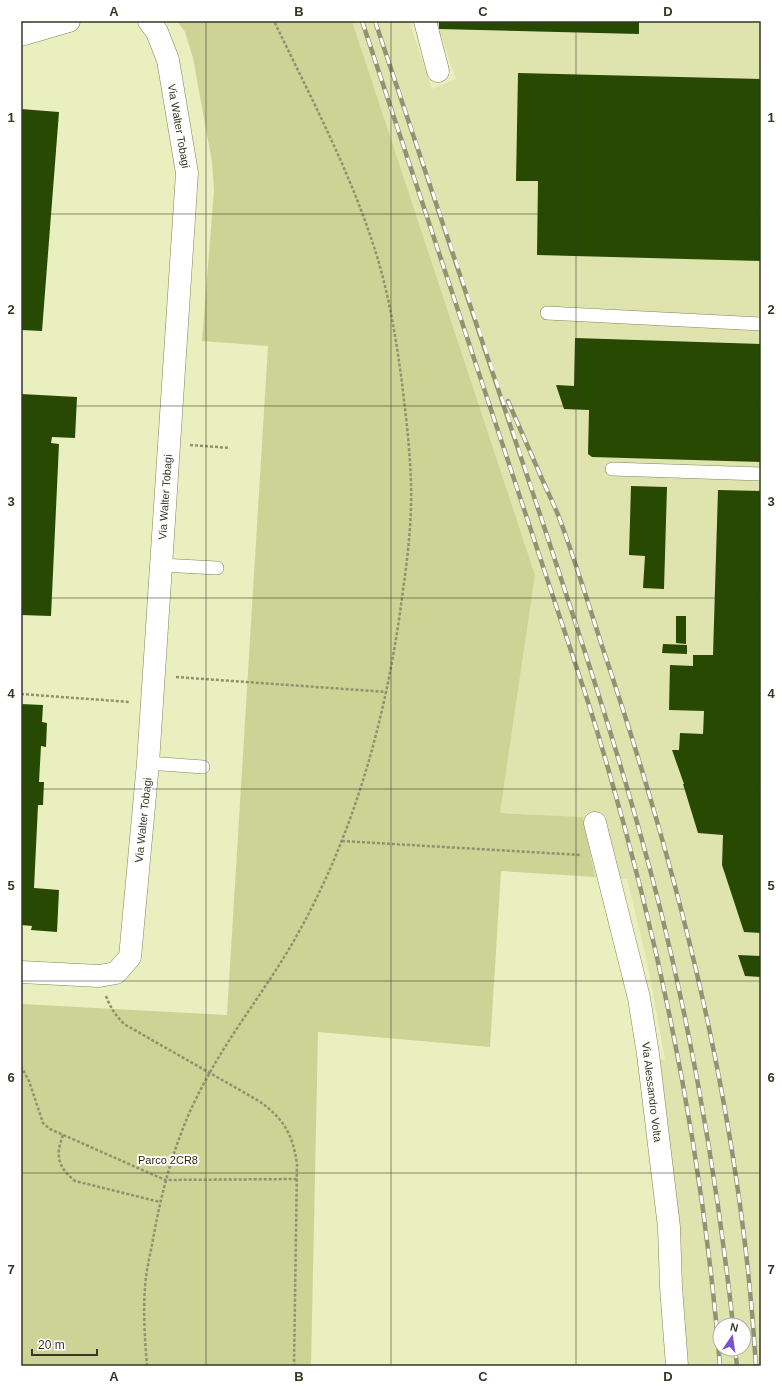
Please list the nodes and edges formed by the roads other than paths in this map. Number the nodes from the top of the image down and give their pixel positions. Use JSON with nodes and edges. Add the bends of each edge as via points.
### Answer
{"nodes":[{"id":1,"x":69,"y":21,"type":"edge"},
{"id":2,"x":149,"y":21,"type":"edge"},
{"id":3,"x":425,"y":21,"type":"edge"},
{"id":4,"x":21,"y":35,"type":"edge"},
{"id":5,"x":438,"y":71,"type":"dead end"},
{"id":6,"x":547,"y":313,"type":"dead end"},
{"id":7,"x":761,"y":324,"type":"edge"},
{"id":8,"x":612,"y":469,"type":"dead end"},
{"id":9,"x":761,"y":474,"type":"edge"},
{"id":10,"x":161,"y":565,"type":"junction"},
{"id":11,"x":217,"y":568,"type":"dead end"},
{"id":12,"x":148,"y":763,"type":"junction"},
{"id":13,"x":203,"y":767,"type":"dead end"},
{"id":14,"x":595,"y":823,"type":"dead end"},
{"id":15,"x":21,"y":972,"type":"edge"},
{"id":16,"x":677,"y":1366,"type":"edge"}],
"edges":[{"from":1,"to":4,"type":"street"},
{"from":2,"to":10,"type":"street","name":"Via Walter Tobagi","via":[[158,32],[168,60],[187,173]]},
{"from":3,"to":5,"type":"street"},
{"from":6,"to":7,"type":"lane"},
{"from":8,"to":9,"type":"lane"},
{"from":10,"to":11,"type":"lane"},
{"from":10,"to":12,"type":"street","name":"Via Walter Tobagi"},
{"from":12,"to":13,"type":"lane"},
{"from":12,"to":15,"type":"street","name":"Via Walter Tobagi","via":[[130,957],[108,975]]},
{"from":14,"to":16,"type":"street","name":"Via Alessandro Volta","via":[[639,998],[648,1054],[669,1227]]}]}
